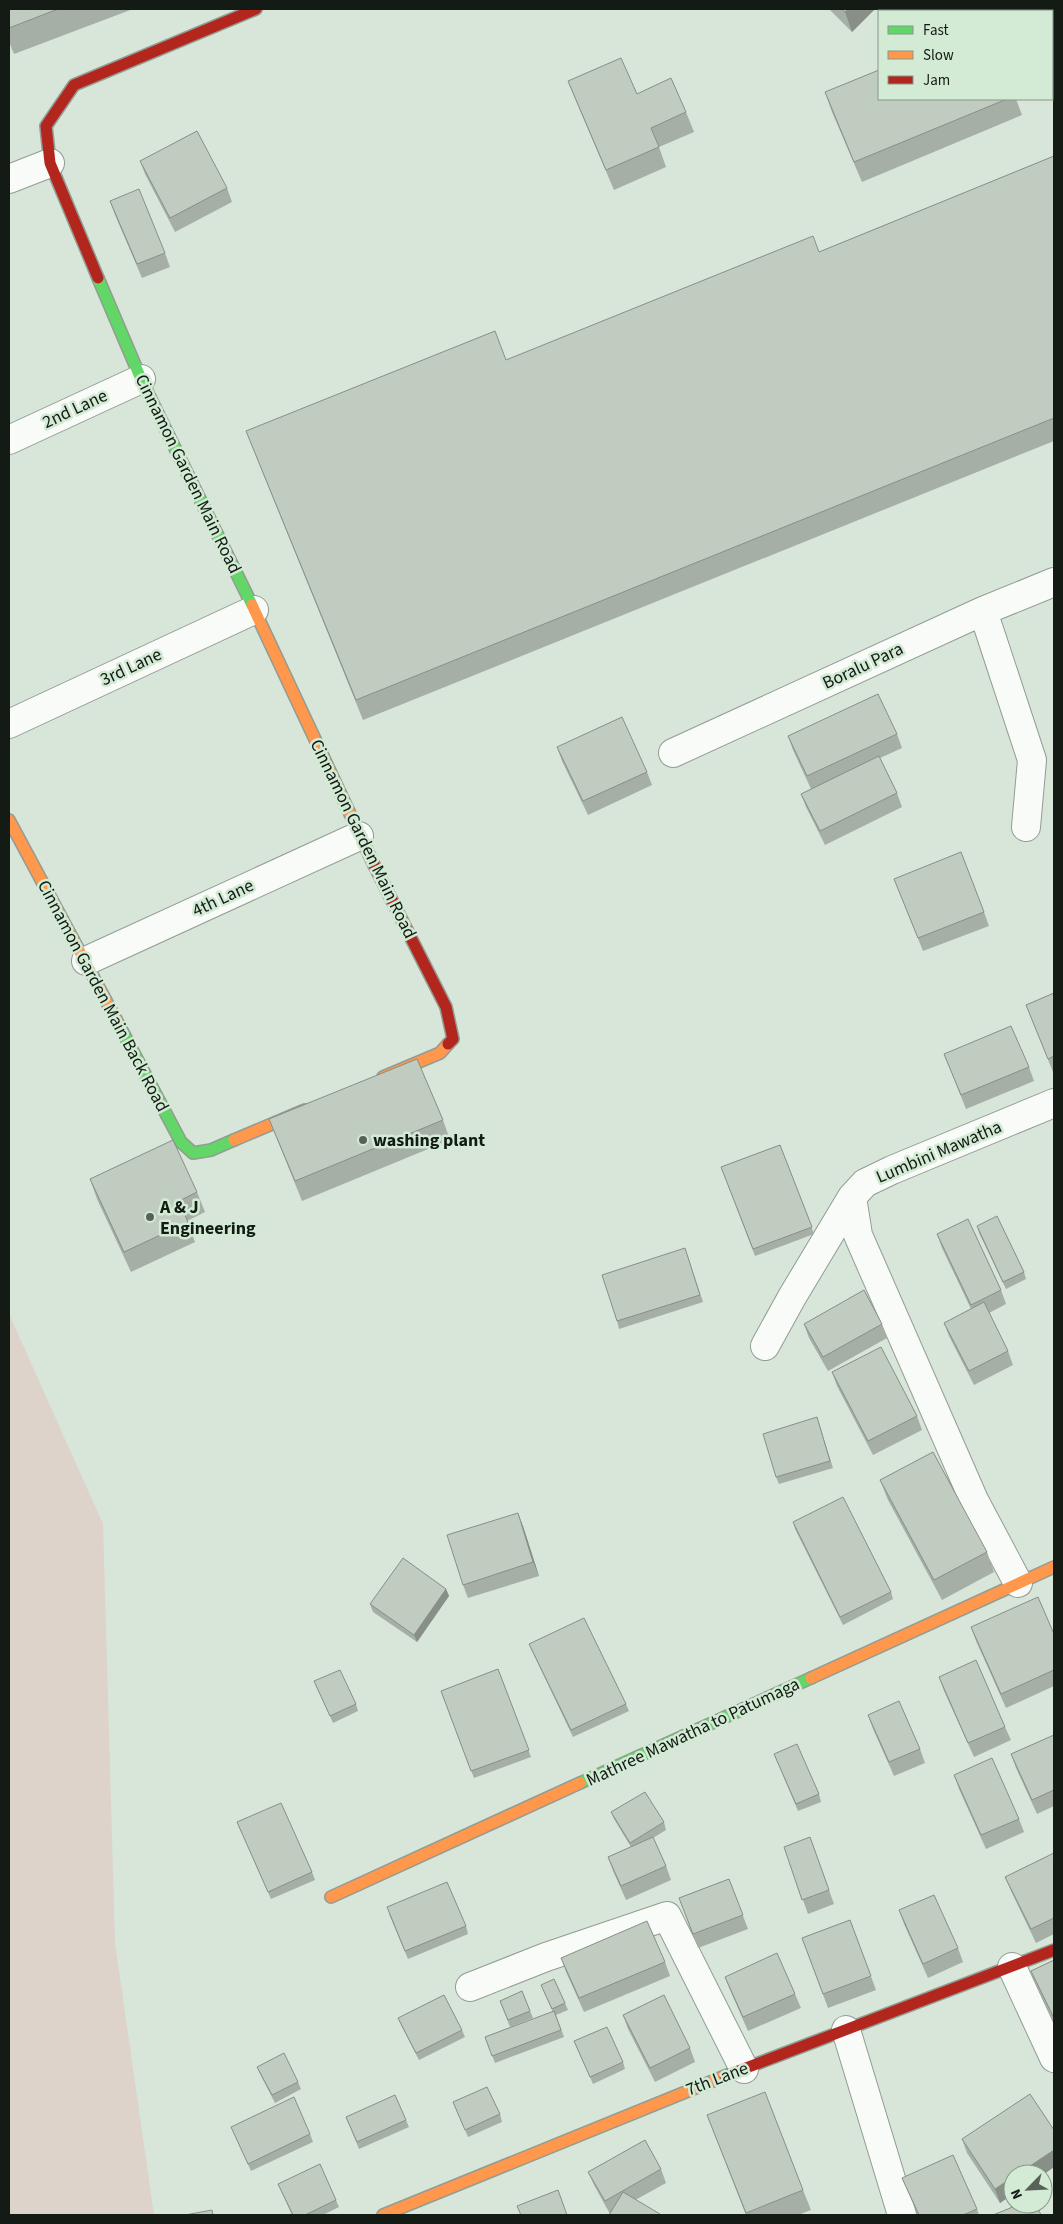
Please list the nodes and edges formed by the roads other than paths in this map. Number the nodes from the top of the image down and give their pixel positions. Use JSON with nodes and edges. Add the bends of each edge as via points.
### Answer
{"nodes":[{"id":1,"x":256,"y":9,"type":"edge"},
{"id":2,"x":50,"y":163,"type":"junction"},
{"id":3,"x":9,"y":179,"type":"edge"},
{"id":4,"x":141,"y":379,"type":"junction"},
{"id":5,"x":9,"y":440,"type":"edge"},
{"id":6,"x":1054,"y":582,"type":"edge"},
{"id":7,"x":254,"y":610,"type":"junction"},
{"id":8,"x":983,"y":611,"type":"junction"},
{"id":9,"x":9,"y":724,"type":"edge"},
{"id":10,"x":673,"y":753,"type":"dead end"},
{"id":11,"x":9,"y":820,"type":"edge"},
{"id":12,"x":1026,"y":827,"type":"dead end"},
{"id":13,"x":360,"y":836,"type":"junction"},
{"id":14,"x":86,"y":961,"type":"junction"},
{"id":15,"x":376,"y":1080,"type":"edge"},
{"id":16,"x":1054,"y":1103,"type":"edge"},
{"id":17,"x":312,"y":1108,"type":"edge"},
{"id":18,"x":852,"y":1197,"type":"junction"},
{"id":19,"x":765,"y":1346,"type":"dead end"},
{"id":20,"x":1054,"y":1567,"type":"edge"},
{"id":21,"x":1018,"y":1583,"type":"junction"},
{"id":22,"x":331,"y":1897,"type":"dead end"},
{"id":23,"x":1054,"y":1950,"type":"edge"},
{"id":24,"x":1012,"y":1967,"type":"junction"},
{"id":25,"x":470,"y":1987,"type":"dead end"},
{"id":26,"x":846,"y":2030,"type":"junction"},
{"id":27,"x":1054,"y":2058,"type":"edge"},
{"id":28,"x":744,"y":2069,"type":"junction"},
{"id":29,"x":383,"y":2215,"type":"edge"},
{"id":30,"x":902,"y":2215,"type":"edge"}],
"edges":[{"from":1,"to":2,"type":"street","name":"Cinnamon Garden Main Road","via":[[74,85],[46,126]]},
{"from":2,"to":3,"type":"street"},
{"from":2,"to":4,"type":"street","name":"Cinnamon Garden Main Road"},
{"from":4,"to":5,"type":"street","name":"2nd Lane"},
{"from":4,"to":7,"type":"street","name":"Cinnamon Garden Main Road"},
{"from":6,"to":8,"type":"street","name":"Boralu Para"},
{"from":7,"to":9,"type":"street","name":"3rd Lane"},
{"from":7,"to":13,"type":"street","name":"Cinnamon Garden Main Road"},
{"from":8,"to":10,"type":"street","name":"Boralu Para"},
{"from":8,"to":12,"type":"street","via":[[1032,760]]},
{"from":11,"to":14,"type":"street","name":"Cinnamon Garden Main Back Road"},
{"from":13,"to":14,"type":"street","name":"4th Lane"},
{"from":13,"to":15,"type":"street","name":"Cinnamon Garden Main Road","via":[[446,1007],[453,1039],[440,1053]]},
{"from":14,"to":17,"type":"street","name":"Cinnamon Garden Main Back Road","via":[[181,1142],[194,1153],[211,1150]]},
{"from":16,"to":18,"type":"street","name":"Lumbini Mawatha","via":[[892,1170],[865,1183]]},
{"from":18,"to":19,"type":"street","name":"Lumbini Mawatha"},
{"from":18,"to":21,"type":"street","via":[[858,1235],[974,1500]]},
{"from":20,"to":21,"type":"street","name":"Mathree Mawatha to Patumaga"},
{"from":21,"to":22,"type":"street","name":"Mathree Mawatha to Patumaga"},
{"from":23,"to":24,"type":"street","name":"7th Lane"},
{"from":24,"to":26,"type":"street","name":"7th Lane"},
{"from":24,"to":27,"type":"street"},
{"from":25,"to":28,"type":"street","via":[[667,1916]]},
{"from":26,"to":28,"type":"street","name":"7th Lane"},
{"from":26,"to":30,"type":"street"},
{"from":28,"to":29,"type":"street","name":"7th Lane"}]}
